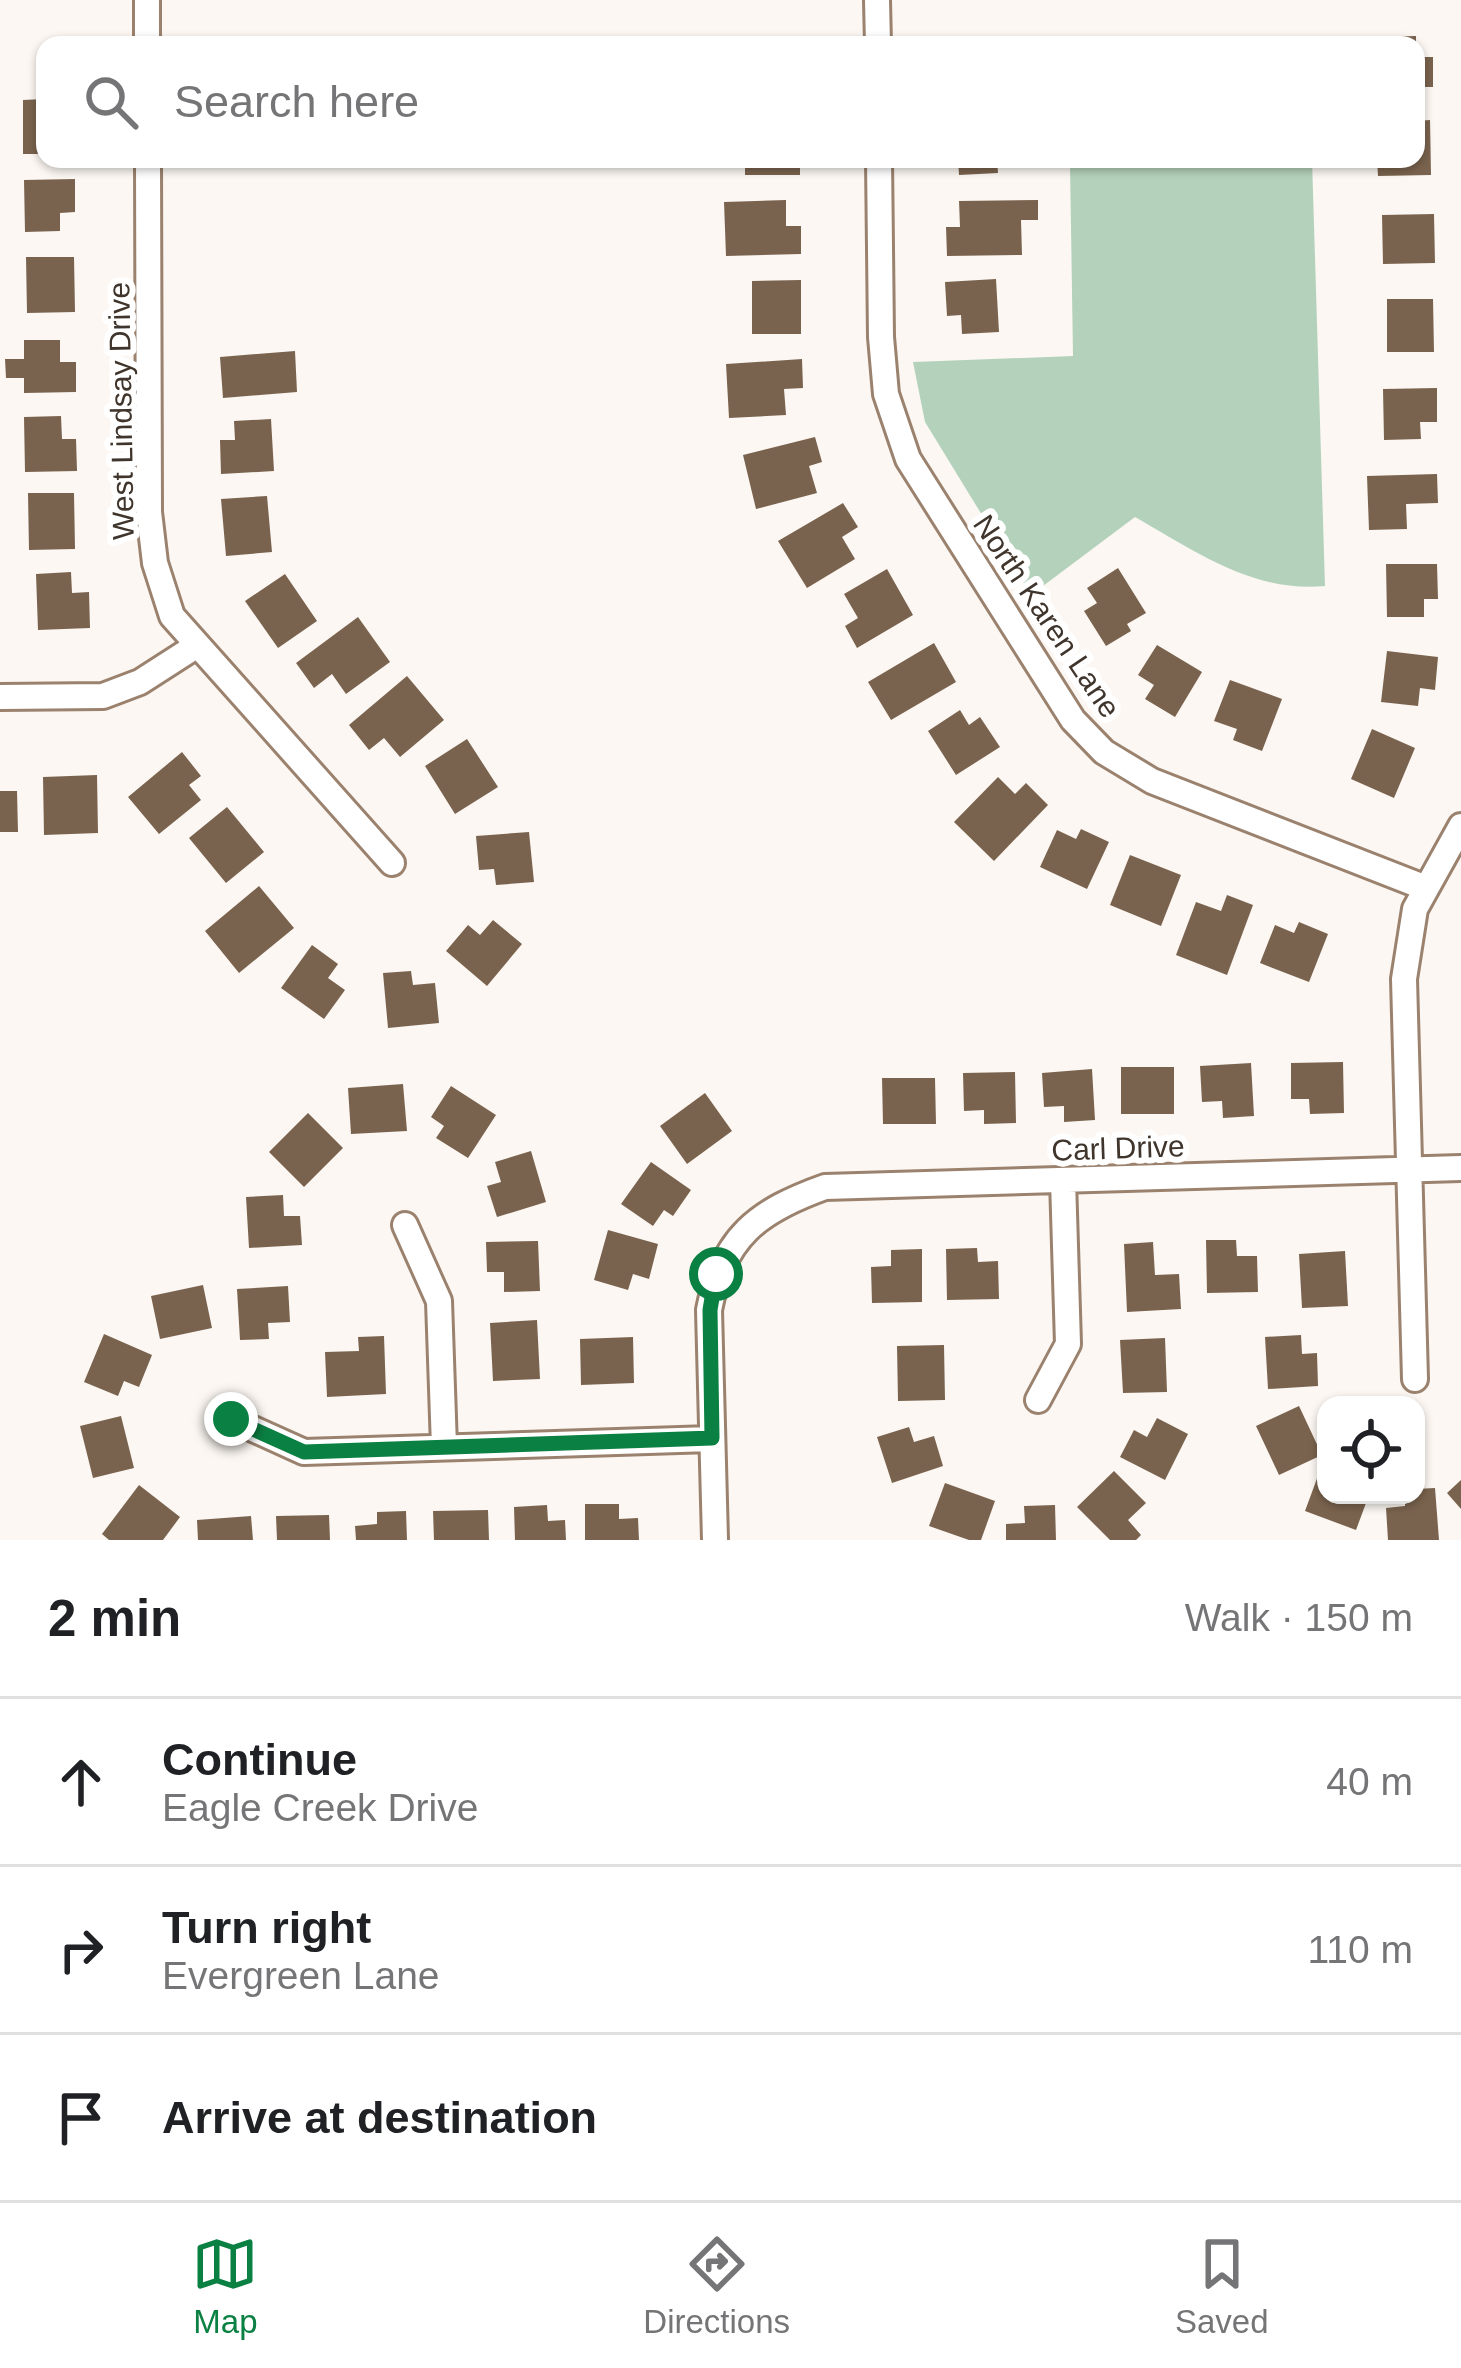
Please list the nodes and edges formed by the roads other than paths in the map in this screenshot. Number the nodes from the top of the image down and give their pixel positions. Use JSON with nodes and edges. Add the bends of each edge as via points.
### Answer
{"nodes":[{"id":1,"x":147,"y":0,"type":"edge"},
{"id":2,"x":877,"y":0,"type":"edge"},
{"id":3,"x":147,"y":36,"type":"edge"},
{"id":4,"x":878,"y":36,"type":"edge"},
{"id":5,"x":148,"y":168,"type":"edge"},
{"id":6,"x":879,"y":168,"type":"edge"},
{"id":7,"x":196,"y":646,"type":"junction"},
{"id":8,"x":0,"y":697,"type":"edge"},
{"id":9,"x":1461,"y":826,"type":"edge"},
{"id":10,"x":392,"y":863,"type":"dead end"},
{"id":11,"x":1426,"y":888,"type":"junction"},
{"id":12,"x":1461,"y":1168,"type":"edge"},
{"id":13,"x":1407,"y":1170,"type":"junction"},
{"id":14,"x":1063,"y":1180,"type":"junction"},
{"id":15,"x":405,"y":1225,"type":"dead end"},
{"id":16,"x":1415,"y":1378,"type":"dead end"},
{"id":17,"x":1038,"y":1400,"type":"dead end"},
{"id":18,"x":231,"y":1419,"type":"dead end"},
{"id":19,"x":712,"y":1438,"type":"junction"},
{"id":20,"x":444,"y":1447,"type":"junction"},
{"id":21,"x":715,"y":1540,"type":"edge"}],
"edges":[{"from":1,"to":3,"type":"street"},
{"from":2,"to":4,"type":"street"},
{"from":5,"to":7,"type":"street","name":"West Lindsay Drive","via":[[149,512],[172,616]]},
{"from":6,"to":11,"type":"street","name":"North Karen Lane","via":[[886,394],[908,459],[1073,720],[1104,752],[1152,781]]},
{"from":7,"to":8,"type":"street","via":[[103,695]]},
{"from":7,"to":10,"type":"street","name":"West Lindsay Drive"},
{"from":9,"to":11,"type":"street"},
{"from":11,"to":13,"type":"street","via":[[1404,979]]},
{"from":12,"to":13,"type":"street","name":"Carl Drive"},
{"from":13,"to":14,"type":"street","name":"Carl Drive"},
{"from":13,"to":16,"type":"street"},
{"from":14,"to":17,"type":"street","via":[[1068,1344]]},
{"from":14,"to":19,"type":"street","name":"Carl Drive","via":[[825,1187],[779,1203],[742,1235],[716,1274]]},
{"from":15,"to":20,"type":"street","via":[[440,1301]]},
{"from":18,"to":20,"type":"street","via":[[304,1452]]},
{"from":19,"to":20,"type":"street"},
{"from":19,"to":21,"type":"street"}]}
